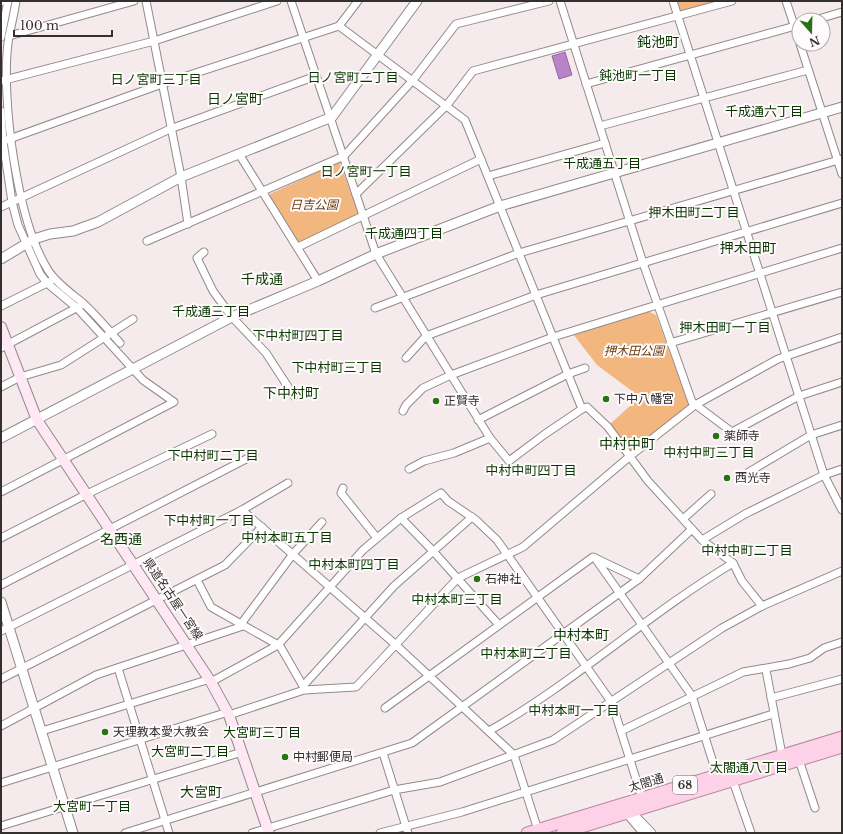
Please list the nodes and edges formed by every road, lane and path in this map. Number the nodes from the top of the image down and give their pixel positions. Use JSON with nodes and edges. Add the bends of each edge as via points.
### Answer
{"nodes":[{"id":1,"x":8,"y":1,"type":"edge"},
{"id":2,"x":16,"y":1,"type":"edge"},
{"id":3,"x":134,"y":1,"type":"edge"},
{"id":4,"x":146,"y":1,"type":"edge"},
{"id":5,"x":277,"y":1,"type":"edge"},
{"id":6,"x":291,"y":1,"type":"edge"},
{"id":7,"x":358,"y":1,"type":"edge"},
{"id":8,"x":417,"y":1,"type":"edge"},
{"id":9,"x":549,"y":1,"type":"edge"},
{"id":10,"x":560,"y":1,"type":"edge"},
{"id":11,"x":673,"y":1,"type":"edge"},
{"id":12,"x":732,"y":1,"type":"edge"},
{"id":13,"x":786,"y":1,"type":"edge"},
{"id":14,"x":791,"y":12,"type":"edge"},
{"id":15,"x":842,"y":12,"type":"edge"},
{"id":16,"x":677,"y":15,"type":"junction"},
{"id":17,"x":831,"y":15,"type":"edge"},
{"id":18,"x":339,"y":26,"type":"junction"},
{"id":19,"x":791,"y":28,"type":"edge"},
{"id":20,"x":9,"y":36,"type":"junction"},
{"id":21,"x":1,"y":37,"type":"edge"},
{"id":22,"x":304,"y":37,"type":"junction"},
{"id":23,"x":154,"y":41,"type":"junction"},
{"id":24,"x":574,"y":44,"type":"junction"},
{"id":25,"x":802,"y":52,"type":"edge"},
{"id":26,"x":690,"y":54,"type":"junction"},
{"id":27,"x":377,"y":55,"type":"junction"},
{"id":28,"x":808,"y":70,"type":"junction"},
{"id":29,"x":316,"y":76,"type":"junction"},
{"id":30,"x":4,"y":80,"type":"edge"},
{"id":31,"x":414,"y":80,"type":"junction"},
{"id":32,"x":162,"y":84,"type":"junction"},
{"id":33,"x":586,"y":84,"type":"junction"},
{"id":34,"x":704,"y":98,"type":"junction"},
{"id":35,"x":447,"y":105,"type":"junction"},
{"id":36,"x":842,"y":107,"type":"edge"},
{"id":37,"x":1,"y":111,"type":"edge"},
{"id":38,"x":822,"y":113,"type":"junction"},
{"id":39,"x":330,"y":117,"type":"junction"},
{"id":40,"x":600,"y":126,"type":"junction"},
{"id":41,"x":170,"y":129,"type":"junction"},
{"id":42,"x":11,"y":138,"type":"junction"},
{"id":43,"x":2,"y":142,"type":"edge"},
{"id":44,"x":605,"y":143,"type":"junction"},
{"id":45,"x":718,"y":143,"type":"junction"},
{"id":46,"x":239,"y":154,"type":"junction"},
{"id":47,"x":344,"y":156,"type":"junction"},
{"id":48,"x":481,"y":159,"type":"junction"},
{"id":49,"x":840,"y":160,"type":"edge"},
{"id":50,"x":614,"y":173,"type":"junction"},
{"id":51,"x":842,"y":174,"type":"edge"},
{"id":52,"x":488,"y":176,"type":"junction"},
{"id":53,"x":181,"y":177,"type":"junction"},
{"id":54,"x":734,"y":191,"type":"junction"},
{"id":55,"x":263,"y":192,"type":"junction"},
{"id":56,"x":356,"y":194,"type":"junction"},
{"id":57,"x":21,"y":198,"type":"junction"},
{"id":58,"x":12,"y":202,"type":"junction"},
{"id":59,"x":842,"y":203,"type":"edge"},
{"id":60,"x":500,"y":206,"type":"junction"},
{"id":61,"x":1,"y":207,"type":"edge"},
{"id":62,"x":363,"y":215,"type":"junction"},
{"id":63,"x":629,"y":220,"type":"junction"},
{"id":64,"x":188,"y":224,"type":"junction"},
{"id":65,"x":746,"y":232,"type":"junction"},
{"id":66,"x":34,"y":239,"type":"junction"},
{"id":67,"x":147,"y":241,"type":"dead end"},
{"id":68,"x":25,"y":243,"type":"junction"},
{"id":69,"x":298,"y":247,"type":"junction"},
{"id":70,"x":842,"y":248,"type":"edge"},
{"id":71,"x":204,"y":252,"type":"dead end"},
{"id":72,"x":519,"y":253,"type":"junction"},
{"id":73,"x":376,"y":254,"type":"junction"},
{"id":74,"x":1,"y":259,"type":"edge"},
{"id":75,"x":643,"y":263,"type":"junction"},
{"id":76,"x":760,"y":273,"type":"junction"},
{"id":77,"x":56,"y":279,"type":"junction"},
{"id":78,"x":318,"y":281,"type":"junction"},
{"id":79,"x":47,"y":283,"type":"junction"},
{"id":80,"x":842,"y":292,"type":"edge"},
{"id":81,"x":536,"y":295,"type":"junction"},
{"id":82,"x":403,"y":298,"type":"junction"},
{"id":83,"x":656,"y":304,"type":"junction"},
{"id":84,"x":1,"y":306,"type":"edge"},
{"id":85,"x":81,"y":306,"type":"junction"},
{"id":86,"x":375,"y":308,"type":"dead end"},
{"id":87,"x":772,"y":313,"type":"junction"},
{"id":88,"x":232,"y":317,"type":"junction"},
{"id":89,"x":133,"y":319,"type":"dead end"},
{"id":90,"x":1,"y":327,"type":"edge"},
{"id":91,"x":111,"y":332,"type":"junction"},
{"id":92,"x":426,"y":336,"type":"junction"},
{"id":93,"x":554,"y":336,"type":"junction"},
{"id":94,"x":842,"y":337,"type":"edge"},
{"id":95,"x":105,"y":338,"type":"junction"},
{"id":96,"x":120,"y":343,"type":"dead end"},
{"id":97,"x":670,"y":343,"type":"junction"},
{"id":98,"x":4,"y":346,"type":"edge"},
{"id":99,"x":786,"y":356,"type":"junction"},
{"id":100,"x":406,"y":358,"type":"dead end"},
{"id":101,"x":585,"y":368,"type":"dead end"},
{"id":102,"x":132,"y":369,"type":"junction"},
{"id":103,"x":568,"y":374,"type":"junction"},
{"id":104,"x":451,"y":375,"type":"junction"},
{"id":105,"x":20,"y":376,"type":"junction"},
{"id":106,"x":842,"y":382,"type":"edge"},
{"id":107,"x":1,"y":387,"type":"edge"},
{"id":108,"x":294,"y":396,"type":"dead end"},
{"id":109,"x":799,"y":396,"type":"junction"},
{"id":110,"x":695,"y":405,"type":"junction"},
{"id":111,"x":582,"y":409,"type":"junction"},
{"id":112,"x":403,"y":411,"type":"dead end"},
{"id":113,"x":37,"y":420,"type":"junction"},
{"id":114,"x":478,"y":420,"type":"junction"},
{"id":115,"x":842,"y":425,"type":"edge"},
{"id":116,"x":212,"y":434,"type":"dead end"},
{"id":117,"x":811,"y":435,"type":"junction"},
{"id":118,"x":1,"y":438,"type":"edge"},
{"id":119,"x":490,"y":438,"type":"junction"},
{"id":120,"x":254,"y":455,"type":"dead end"},
{"id":121,"x":629,"y":457,"type":"junction"},
{"id":122,"x":64,"y":460,"type":"junction"},
{"id":123,"x":409,"y":468,"type":"dead end"},
{"id":124,"x":842,"y":469,"type":"edge"},
{"id":125,"x":749,"y":472,"type":"dead end"},
{"id":126,"x":824,"y":475,"type":"junction"},
{"id":127,"x":288,"y":483,"type":"dead end"},
{"id":128,"x":343,"y":488,"type":"dead end"},
{"id":129,"x":1,"y":492,"type":"edge"},
{"id":130,"x":87,"y":494,"type":"junction"},
{"id":131,"x":711,"y":494,"type":"dead end"},
{"id":132,"x":242,"y":510,"type":"junction"},
{"id":133,"x":842,"y":510,"type":"edge"},
{"id":134,"x":472,"y":517,"type":"junction"},
{"id":135,"x":401,"y":518,"type":"junction"},
{"id":136,"x":682,"y":519,"type":"junction"},
{"id":137,"x":322,"y":522,"type":"dead end"},
{"id":138,"x":262,"y":527,"type":"junction"},
{"id":139,"x":692,"y":529,"type":"junction"},
{"id":140,"x":111,"y":530,"type":"junction"},
{"id":141,"x":1,"y":538,"type":"edge"},
{"id":142,"x":377,"y":538,"type":"junction"},
{"id":143,"x":702,"y":540,"type":"junction"},
{"id":144,"x":433,"y":551,"type":"junction"},
{"id":145,"x":293,"y":554,"type":"junction"},
{"id":146,"x":507,"y":555,"type":"junction"},
{"id":147,"x":595,"y":558,"type":"junction"},
{"id":148,"x":733,"y":563,"type":"junction"},
{"id":149,"x":134,"y":565,"type":"junction"},
{"id":150,"x":842,"y":571,"type":"edge"},
{"id":151,"x":458,"y":578,"type":"junction"},
{"id":152,"x":639,"y":579,"type":"junction"},
{"id":153,"x":197,"y":580,"type":"junction"},
{"id":154,"x":1,"y":585,"type":"edge"},
{"id":155,"x":331,"y":587,"type":"junction"},
{"id":156,"x":619,"y":593,"type":"junction"},
{"id":157,"x":537,"y":597,"type":"junction"},
{"id":158,"x":158,"y":600,"type":"junction"},
{"id":159,"x":1,"y":602,"type":"edge"},
{"id":160,"x":762,"y":606,"type":"junction"},
{"id":161,"x":364,"y":618,"type":"junction"},
{"id":162,"x":242,"y":625,"type":"junction"},
{"id":163,"x":499,"y":625,"type":"junction"},
{"id":164,"x":642,"y":626,"type":"junction"},
{"id":165,"x":5,"y":629,"type":"edge"},
{"id":166,"x":563,"y":634,"type":"junction"},
{"id":167,"x":842,"y":642,"type":"edge"},
{"id":168,"x":188,"y":645,"type":"junction"},
{"id":169,"x":278,"y":645,"type":"junction"},
{"id":170,"x":396,"y":645,"type":"junction"},
{"id":171,"x":669,"y":663,"type":"junction"},
{"id":172,"x":586,"y":666,"type":"junction"},
{"id":173,"x":118,"y":668,"type":"junction"},
{"id":174,"x":22,"y":669,"type":"junction"},
{"id":175,"x":766,"y":670,"type":"junction"},
{"id":176,"x":429,"y":677,"type":"junction"},
{"id":177,"x":1,"y":679,"type":"edge"},
{"id":178,"x":842,"y":679,"type":"edge"},
{"id":179,"x":211,"y":680,"type":"junction"},
{"id":180,"x":304,"y":688,"type":"junction"},
{"id":181,"x":692,"y":696,"type":"junction"},
{"id":182,"x":771,"y":698,"type":"junction"},
{"id":183,"x":612,"y":703,"type":"junction"},
{"id":184,"x":130,"y":705,"type":"junction"},
{"id":185,"x":462,"y":706,"type":"junction"},
{"id":186,"x":385,"y":708,"type":"dead end"},
{"id":187,"x":34,"y":709,"type":"junction"},
{"id":188,"x":228,"y":714,"type":"junction"},
{"id":189,"x":773,"y":714,"type":"junction"},
{"id":190,"x":1,"y":726,"type":"edge"},
{"id":191,"x":42,"y":731,"type":"junction"},
{"id":192,"x":489,"y":731,"type":"junction"},
{"id":193,"x":621,"y":731,"type":"junction"},
{"id":194,"x":704,"y":735,"type":"junction"},
{"id":195,"x":842,"y":737,"type":"edge"},
{"id":196,"x":141,"y":740,"type":"junction"},
{"id":197,"x":842,"y":747,"type":"edge"},
{"id":198,"x":242,"y":752,"type":"junction"},
{"id":199,"x":383,"y":753,"type":"junction"},
{"id":200,"x":782,"y":755,"type":"junction"},
{"id":201,"x":514,"y":756,"type":"junction"},
{"id":202,"x":629,"y":759,"type":"junction"},
{"id":203,"x":799,"y":760,"type":"junction"},
{"id":204,"x":53,"y":767,"type":"junction"},
{"id":205,"x":717,"y":775,"type":"junction"},
{"id":206,"x":153,"y":779,"type":"junction"},
{"id":207,"x":733,"y":781,"type":"junction"},
{"id":208,"x":1,"y":783,"type":"edge"},
{"id":209,"x":394,"y":790,"type":"junction"},
{"id":210,"x":256,"y":792,"type":"junction"},
{"id":211,"x":526,"y":792,"type":"junction"},
{"id":212,"x":643,"y":803,"type":"junction"},
{"id":213,"x":64,"y":805,"type":"junction"},
{"id":214,"x":815,"y":808,"type":"dead end"},
{"id":215,"x":629,"y":812,"type":"junction"},
{"id":216,"x":166,"y":821,"type":"junction"},
{"id":217,"x":406,"y":825,"type":"junction"},
{"id":218,"x":1,"y":826,"type":"edge"},
{"id":219,"x":589,"y":829,"type":"edge"},
{"id":220,"x":538,"y":830,"type":"junction"},
{"id":221,"x":268,"y":831,"type":"edge"},
{"id":222,"x":73,"y":833,"type":"edge"},
{"id":223,"x":125,"y":833,"type":"edge"},
{"id":224,"x":169,"y":833,"type":"edge"},
{"id":225,"x":252,"y":833,"type":"edge"},
{"id":226,"x":380,"y":833,"type":"edge"},
{"id":227,"x":408,"y":833,"type":"edge"},
{"id":228,"x":527,"y":833,"type":"edge"},
{"id":229,"x":562,"y":833,"type":"edge"},
{"id":230,"x":644,"y":833,"type":"edge"},
{"id":231,"x":652,"y":833,"type":"edge"},
{"id":232,"x":750,"y":833,"type":"edge"}],
"edges":[{"from":1,"to":21,"type":"street"},
{"from":2,"to":20,"type":"street"},
{"from":3,"to":20,"type":"street"},
{"from":4,"to":23,"type":"street"},
{"from":5,"to":23,"type":"street"},
{"from":6,"to":22,"type":"street"},
{"from":7,"to":18,"type":"street"},
{"from":8,"to":27,"type":"street"},
{"from":9,"to":31,"type":"street","via":[[456,24]]},
{"from":10,"to":24,"type":"street"},
{"from":11,"to":16,"type":"street"},
{"from":12,"to":16,"type":"street"},
{"from":13,"to":14,"type":"street"},
{"from":15,"to":17,"type":"street"},
{"from":16,"to":24,"type":"street"},
{"from":16,"to":26,"type":"street"},
{"from":18,"to":22,"type":"street"},
{"from":18,"to":27,"type":"street"},
{"from":19,"to":26,"type":"street"},
{"from":20,"to":30,"type":"street"},
{"from":22,"to":29,"type":"street"},
{"from":22,"to":32,"type":"street"},
{"from":23,"to":30,"type":"street"},
{"from":23,"to":32,"type":"street"},
{"from":24,"to":33,"type":"street"},
{"from":24,"to":35,"type":"street","via":[[473,71]]},
{"from":25,"to":28,"type":"street"},
{"from":26,"to":33,"type":"street"},
{"from":26,"to":34,"type":"street"},
{"from":27,"to":31,"type":"street"},
{"from":27,"to":39,"type":"street"},
{"from":28,"to":34,"type":"street"},
{"from":28,"to":38,"type":"street"},
{"from":29,"to":39,"type":"street"},
{"from":29,"to":41,"type":"street"},
{"from":30,"to":42,"type":"street"},
{"from":31,"to":35,"type":"street"},
{"from":31,"to":47,"type":"street"},
{"from":32,"to":41,"type":"street"},
{"from":32,"to":42,"type":"street"},
{"from":33,"to":40,"type":"street"},
{"from":34,"to":40,"type":"street"},
{"from":34,"to":45,"type":"street"},
{"from":35,"to":48,"type":"street","via":[[465,120]]},
{"from":35,"to":56,"type":"street"},
{"from":36,"to":38,"type":"street"},
{"from":37,"to":43,"type":"street"},
{"from":38,"to":45,"type":"street"},
{"from":38,"to":49,"type":"street"},
{"from":39,"to":46,"type":"street"},
{"from":39,"to":47,"type":"street"},
{"from":40,"to":44,"type":"street"},
{"from":41,"to":53,"type":"street"},
{"from":41,"to":57,"type":"street"},
{"from":42,"to":43,"type":"street"},
{"from":42,"to":57,"type":"street"},
{"from":43,"to":58,"type":"street"},
{"from":44,"to":50,"type":"street"},
{"from":44,"to":52,"type":"street"},
{"from":45,"to":50,"type":"street"},
{"from":45,"to":54,"type":"street"},
{"from":46,"to":53,"type":"street"},
{"from":46,"to":55,"type":"street"},
{"from":47,"to":55,"type":"street"},
{"from":47,"to":56,"type":"street"},
{"from":48,"to":52,"type":"street"},
{"from":48,"to":62,"type":"street"},
{"from":49,"to":51,"type":"street"},
{"from":49,"to":54,"type":"street"},
{"from":50,"to":60,"type":"street"},
{"from":50,"to":63,"type":"street"},
{"from":52,"to":60,"type":"street"},
{"from":53,"to":64,"type":"street"},
{"from":53,"to":66,"type":"street","via":[[98,222],[73,231]]},
{"from":54,"to":63,"type":"street"},
{"from":54,"to":65,"type":"street"},
{"from":55,"to":64,"type":"street"},
{"from":55,"to":69,"type":"street"},
{"from":56,"to":62,"type":"street"},
{"from":57,"to":58,"type":"street"},
{"from":57,"to":66,"type":"street","via":[[24,215]]},
{"from":58,"to":61,"type":"street"},
{"from":58,"to":68,"type":"street"},
{"from":59,"to":65,"type":"street"},
{"from":60,"to":72,"type":"street"},
{"from":60,"to":73,"type":"street"},
{"from":62,"to":69,"type":"street"},
{"from":62,"to":73,"type":"street"},
{"from":63,"to":72,"type":"street"},
{"from":63,"to":75,"type":"street"},
{"from":64,"to":67,"type":"street"},
{"from":65,"to":75,"type":"street"},
{"from":65,"to":76,"type":"street"},
{"from":66,"to":68,"type":"street"},
{"from":66,"to":77,"type":"street","via":[[48,271]]},
{"from":68,"to":74,"type":"street"},
{"from":68,"to":79,"type":"street"},
{"from":69,"to":78,"type":"street"},
{"from":70,"to":76,"type":"street"},
{"from":71,"to":88,"type":"street","via":[[197,258]]},
{"from":72,"to":81,"type":"street"},
{"from":72,"to":82,"type":"street"},
{"from":73,"to":78,"type":"street"},
{"from":73,"to":82,"type":"street"},
{"from":75,"to":81,"type":"street"},
{"from":75,"to":83,"type":"street"},
{"from":76,"to":83,"type":"street"},
{"from":76,"to":87,"type":"street"},
{"from":77,"to":79,"type":"street"},
{"from":77,"to":85,"type":"street"},
{"from":78,"to":88,"type":"street"},
{"from":79,"to":84,"type":"street"},
{"from":79,"to":85,"type":"street"},
{"from":80,"to":87,"type":"street"},
{"from":81,"to":92,"type":"street"},
{"from":81,"to":93,"type":"street"},
{"from":82,"to":86,"type":"street"},
{"from":82,"to":92,"type":"street"},
{"from":83,"to":93,"type":"street"},
{"from":83,"to":97,"type":"street"},
{"from":85,"to":91,"type":"street"},
{"from":85,"to":95,"type":"street"},
{"from":85,"to":98,"type":"street"},
{"from":87,"to":97,"type":"street"},
{"from":87,"to":99,"type":"street"},
{"from":88,"to":102,"type":"street"},
{"from":88,"to":108,"type":"street","via":[[266,353]]},
{"from":89,"to":91,"type":"street"},
{"from":90,"to":98,"type":"main road","name":"県道名古屋一宮線"},
{"from":91,"to":95,"type":"street"},
{"from":91,"to":96,"type":"street"},
{"from":92,"to":100,"type":"street"},
{"from":92,"to":104,"type":"street"},
{"from":93,"to":103,"type":"street"},
{"from":93,"to":104,"type":"street"},
{"from":94,"to":99,"type":"street"},
{"from":95,"to":102,"type":"street"},
{"from":95,"to":105,"type":"street","via":[[61,365]]},
{"from":97,"to":110,"type":"street"},
{"from":98,"to":105,"type":"main road","name":"県道名古屋一宮線"},
{"from":99,"to":109,"type":"street"},
{"from":99,"to":110,"type":"street"},
{"from":101,"to":103,"type":"street"},
{"from":102,"to":113,"type":"street"},
{"from":102,"to":122,"type":"street","via":[[174,402]]},
{"from":103,"to":111,"type":"street"},
{"from":103,"to":114,"type":"street"},
{"from":104,"to":112,"type":"street","via":[[423,388]]},
{"from":104,"to":114,"type":"street"},
{"from":105,"to":107,"type":"street"},
{"from":105,"to":113,"type":"main road","name":"県道名古屋一宮線"},
{"from":106,"to":109,"type":"street"},
{"from":109,"to":110,"type":"street","via":[[732,432]]},
{"from":109,"to":117,"type":"street"},
{"from":110,"to":121,"type":"street"},
{"from":111,"to":119,"type":"street","via":[[509,461]]},
{"from":111,"to":121,"type":"street","via":[[587,407],[608,427]]},
{"from":113,"to":118,"type":"street"},
{"from":113,"to":122,"type":"main road","name":"県道名古屋一宮線"},
{"from":114,"to":119,"type":"street"},
{"from":115,"to":117,"type":"street"},
{"from":116,"to":130,"type":"street"},
{"from":117,"to":125,"type":"street"},
{"from":117,"to":126,"type":"street"},
{"from":119,"to":123,"type":"street"},
{"from":120,"to":140,"type":"street"},
{"from":121,"to":136,"type":"street"},
{"from":121,"to":146,"type":"street","via":[[523,547]]},
{"from":122,"to":129,"type":"street"},
{"from":122,"to":130,"type":"main road","name":"県道名古屋一宮線"},
{"from":124,"to":126,"type":"street"},
{"from":126,"to":133,"type":"street"},
{"from":126,"to":143,"type":"street","via":[[745,514]]},
{"from":127,"to":132,"type":"street"},
{"from":128,"to":142,"type":"street","via":[[341,493]]},
{"from":130,"to":140,"type":"main road","name":"県道名古屋一宮線"},
{"from":130,"to":141,"type":"street"},
{"from":131,"to":136,"type":"street"},
{"from":132,"to":138,"type":"street"},
{"from":132,"to":149,"type":"street"},
{"from":134,"to":135,"type":"street","via":[[448,501],[441,493]]},
{"from":134,"to":144,"type":"street"},
{"from":134,"to":146,"type":"street","via":[[497,540]]},
{"from":135,"to":142,"type":"street"},
{"from":135,"to":144,"type":"street"},
{"from":136,"to":139,"type":"street"},
{"from":137,"to":145,"type":"street"},
{"from":138,"to":145,"type":"street"},
{"from":138,"to":153,"type":"street","via":[[225,565]]},
{"from":139,"to":143,"type":"street"},
{"from":139,"to":152,"type":"street"},
{"from":140,"to":149,"type":"main road","name":"県道名古屋一宮線"},
{"from":140,"to":154,"type":"street"},
{"from":142,"to":155,"type":"street"},
{"from":143,"to":148,"type":"street"},
{"from":144,"to":151,"type":"street"},
{"from":144,"to":161,"type":"street","via":[[394,586]]},
{"from":145,"to":155,"type":"street"},
{"from":145,"to":162,"type":"street"},
{"from":146,"to":151,"type":"street"},
{"from":146,"to":157,"type":"street"},
{"from":147,"to":152,"type":"street"},
{"from":147,"to":156,"type":"street"},
{"from":147,"to":157,"type":"street"},
{"from":148,"to":160,"type":"street","via":[[742,581]]},
{"from":148,"to":164,"type":"street"},
{"from":149,"to":158,"type":"main road","name":"県道名古屋一宮線"},
{"from":149,"to":165,"type":"street"},
{"from":150,"to":160,"type":"street"},
{"from":151,"to":163,"type":"street"},
{"from":151,"to":170,"type":"street"},
{"from":152,"to":156,"type":"street"},
{"from":153,"to":158,"type":"street"},
{"from":153,"to":162,"type":"street","via":[[211,608]]},
{"from":155,"to":161,"type":"street"},
{"from":155,"to":169,"type":"street"},
{"from":156,"to":164,"type":"street"},
{"from":156,"to":166,"type":"street"},
{"from":157,"to":163,"type":"street"},
{"from":157,"to":166,"type":"street"},
{"from":158,"to":168,"type":"main road","name":"県道名古屋一宮線"},
{"from":158,"to":174,"type":"street"},
{"from":159,"to":165,"type":"street"},
{"from":160,"to":171,"type":"street","via":[[722,628]]},
{"from":161,"to":170,"type":"street"},
{"from":161,"to":180,"type":"street"},
{"from":162,"to":168,"type":"street"},
{"from":162,"to":169,"type":"street"},
{"from":163,"to":176,"type":"street"},
{"from":164,"to":171,"type":"street"},
{"from":164,"to":172,"type":"street"},
{"from":165,"to":174,"type":"street"},
{"from":166,"to":172,"type":"street"},
{"from":166,"to":185,"type":"street"},
{"from":167,"to":175,"type":"street","via":[[824,648],[810,658]]},
{"from":168,"to":173,"type":"street"},
{"from":168,"to":179,"type":"main road","name":"県道名古屋一宮線"},
{"from":169,"to":179,"type":"street"},
{"from":169,"to":180,"type":"street"},
{"from":170,"to":176,"type":"street"},
{"from":170,"to":180,"type":"street","via":[[356,687]]},
{"from":171,"to":181,"type":"street"},
{"from":171,"to":183,"type":"street"},
{"from":172,"to":183,"type":"street"},
{"from":172,"to":192,"type":"street","via":[[524,711]]},
{"from":173,"to":184,"type":"street"},
{"from":173,"to":187,"type":"street","via":[[96,675]]},
{"from":174,"to":177,"type":"street"},
{"from":174,"to":187,"type":"street"},
{"from":175,"to":181,"type":"street","via":[[743,672]]},
{"from":175,"to":182,"type":"street"},
{"from":176,"to":185,"type":"street"},
{"from":176,"to":186,"type":"street"},
{"from":178,"to":182,"type":"street"},
{"from":179,"to":184,"type":"street"},
{"from":179,"to":188,"type":"main road","name":"県道名古屋一宮線"},
{"from":180,"to":188,"type":"street"},
{"from":181,"to":193,"type":"street"},
{"from":181,"to":194,"type":"street"},
{"from":182,"to":189,"type":"street"},
{"from":183,"to":193,"type":"street"},
{"from":183,"to":201,"type":"street","via":[[553,740]]},
{"from":184,"to":191,"type":"street"},
{"from":184,"to":196,"type":"street"},
{"from":185,"to":192,"type":"street"},
{"from":185,"to":199,"type":"street","via":[[412,743]]},
{"from":187,"to":190,"type":"street"},
{"from":187,"to":191,"type":"street"},
{"from":188,"to":196,"type":"street"},
{"from":188,"to":198,"type":"main road","name":"県道名古屋一宮線"},
{"from":189,"to":194,"type":"street"},
{"from":189,"to":200,"type":"street"},
{"from":191,"to":204,"type":"street"},
{"from":192,"to":201,"type":"street"},
{"from":193,"to":202,"type":"street"},
{"from":194,"to":202,"type":"street"},
{"from":194,"to":205,"type":"street"},
{"from":195,"to":200,"type":"main road","name":"太閤通","number":"68"},
{"from":196,"to":204,"type":"street"},
{"from":196,"to":206,"type":"street"},
{"from":197,"to":203,"type":"main road","name":"太閤通","number":"68"},
{"from":198,"to":206,"type":"street"},
{"from":198,"to":210,"type":"main road","name":"県道名古屋一宮線"},
{"from":199,"to":209,"type":"street"},
{"from":199,"to":210,"type":"street"},
{"from":200,"to":205,"type":"main road","name":"太閤通","number":"68"},
{"from":201,"to":209,"type":"street","via":[[440,782]]},
{"from":201,"to":211,"type":"street"},
{"from":202,"to":211,"type":"street"},
{"from":202,"to":212,"type":"street"},
{"from":203,"to":207,"type":"main road","name":"太閤通","number":"68"},
{"from":203,"to":214,"type":"street"},
{"from":204,"to":208,"type":"street"},
{"from":204,"to":213,"type":"street"},
{"from":205,"to":212,"type":"main road","name":"太閤通","number":"68"},
{"from":206,"to":213,"type":"street"},
{"from":206,"to":216,"type":"street"},
{"from":207,"to":212,"type":"main road","name":"太閤通","number":"68"},
{"from":207,"to":232,"type":"street"},
{"from":209,"to":217,"type":"street"},
{"from":209,"to":221,"type":"street"},
{"from":210,"to":216,"type":"street"},
{"from":210,"to":221,"type":"main road","name":"県道名古屋一宮線"},
{"from":211,"to":217,"type":"street","via":[[462,812]]},
{"from":211,"to":220,"type":"street"},
{"from":212,"to":215,"type":"main road","name":"太閤通","number":"68"},
{"from":212,"to":220,"type":"main road","name":"太閤通","number":"68"},
{"from":213,"to":218,"type":"street"},
{"from":213,"to":222,"type":"street"},
{"from":215,"to":219,"type":"main road","name":"太閤通","number":"68"},
{"from":215,"to":230,"type":"street"},
{"from":215,"to":231,"type":"street"},
{"from":216,"to":223,"type":"street"},
{"from":216,"to":224,"type":"street"},
{"from":217,"to":226,"type":"street"},
{"from":217,"to":227,"type":"street"},
{"from":219,"to":229,"type":"main road","name":"太閤通","number":"68"},
{"from":220,"to":228,"type":"main road","name":"太閤通","number":"68"},
{"from":221,"to":225,"type":"street"}]}
